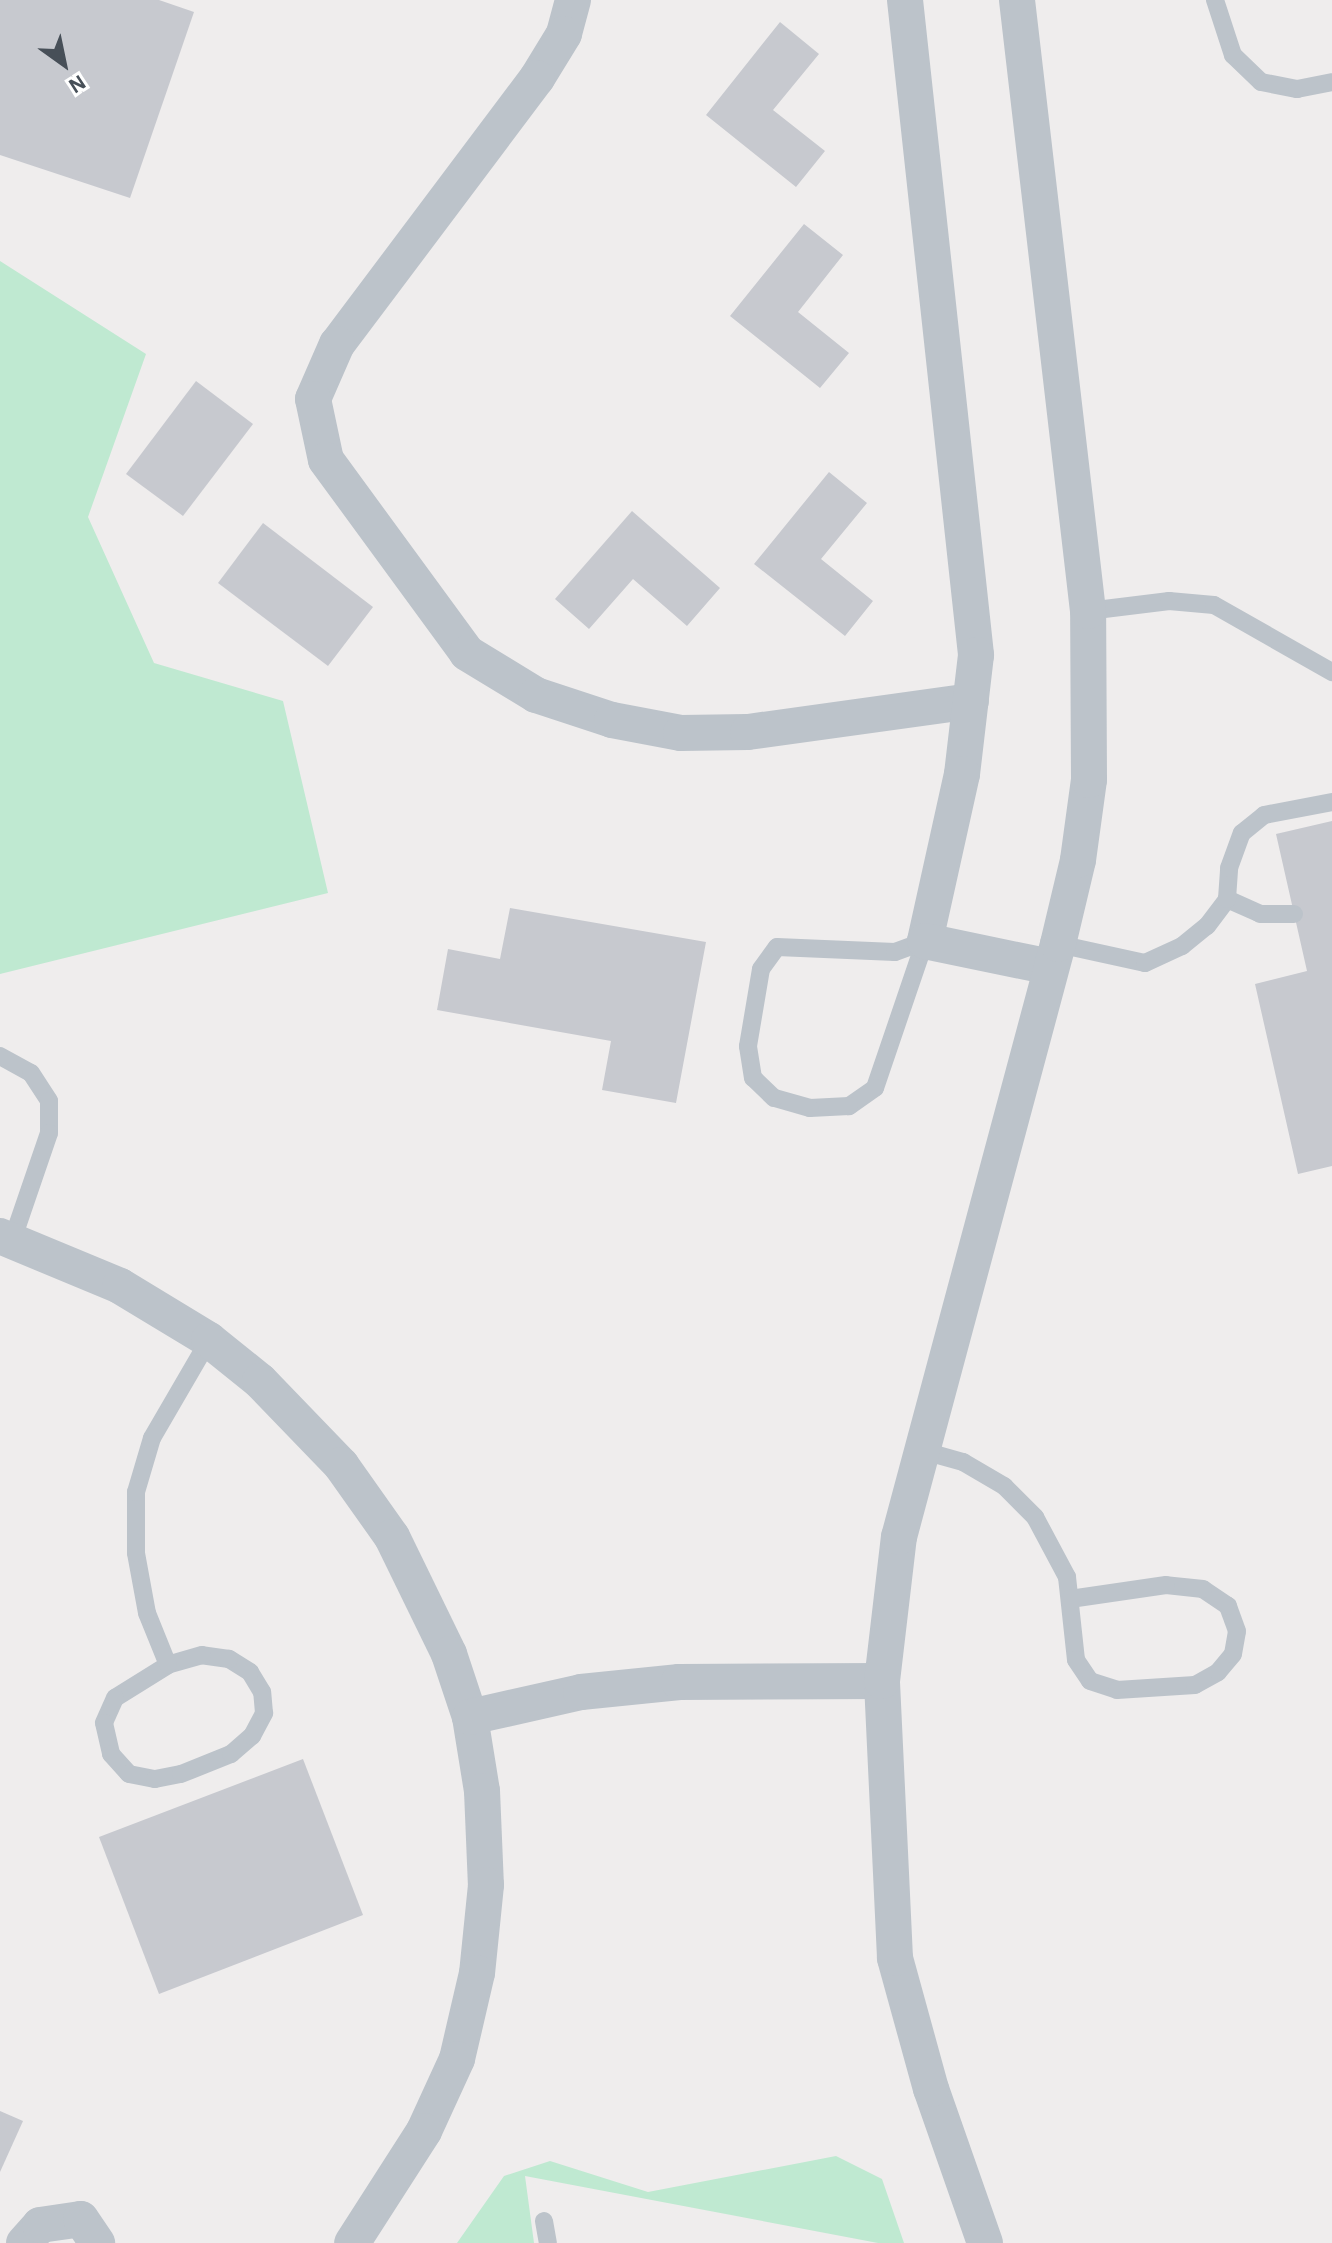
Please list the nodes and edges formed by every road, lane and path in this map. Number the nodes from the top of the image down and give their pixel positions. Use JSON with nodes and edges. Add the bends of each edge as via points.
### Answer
{"nodes":[{"id":1,"x":573,"y":0,"type":"edge"},
{"id":2,"x":905,"y":0,"type":"edge"},
{"id":3,"x":1017,"y":0,"type":"edge"},
{"id":4,"x":1215,"y":0,"type":"edge"},
{"id":5,"x":1332,"y":82,"type":"edge"},
{"id":6,"x":1088,"y":611,"type":"junction"},
{"id":7,"x":1332,"y":672,"type":"edge"},
{"id":8,"x":971,"y":701,"type":"junction"},
{"id":9,"x":1332,"y":802,"type":"edge"},
{"id":10,"x":1227,"y":899,"type":"junction"},
{"id":11,"x":1294,"y":914,"type":"dead end"},
{"id":12,"x":925,"y":941,"type":"junction"},
{"id":13,"x":1054,"y":956,"type":"junction"},
{"id":14,"x":0,"y":1056,"type":"edge"},
{"id":15,"x":6,"y":1237,"type":"edge"},
{"id":16,"x":209,"y":1340,"type":"junction"},
{"id":17,"x":920,"y":1450,"type":"junction"},
{"id":18,"x":1070,"y":1599,"type":"junction"},
{"id":19,"x":168,"y":1665,"type":"junction"},
{"id":20,"x":882,"y":1681,"type":"junction"},
{"id":21,"x":470,"y":1717,"type":"junction"},
{"id":22,"x":544,"y":2221,"type":"dead end"},
{"id":23,"x":24,"y":2243,"type":"edge"},
{"id":24,"x":97,"y":2243,"type":"edge"},
{"id":25,"x":352,"y":2243,"type":"edge"},
{"id":26,"x":548,"y":2243,"type":"edge"},
{"id":27,"x":985,"y":2243,"type":"edge"}],
"edges":[{"from":1,"to":8,"type":"street","via":[[564,34],[537,78],[337,344],[313,399],[326,460],[467,653],[536,695],[612,720],[681,733],[748,732]]},
{"from":2,"to":8,"type":"street","via":[[974,625]]},
{"from":3,"to":6,"type":"street"},
{"from":4,"to":5,"type":"lane","via":[[1233,55],[1261,82],[1297,89]]},
{"from":6,"to":7,"type":"lane","via":[[1169,601],[1214,605]]},
{"from":6,"to":13,"type":"street","via":[[1089,780],[1078,860]]},
{"from":8,"to":12,"type":"street","via":[[962,774]]},
{"from":9,"to":10,"type":"lane","via":[[1264,815],[1242,833],[1229,868]]},
{"from":10,"to":11,"type":"lane","via":[[1260,914]]},
{"from":10,"to":13,"type":"lane","via":[[1207,926],[1182,946],[1145,963]]},
{"from":12,"to":12,"type":"lane","via":[[875,1088],[849,1106],[810,1108],[774,1098],[753,1078],[748,1046],[761,969],[777,947],[895,952]]},
{"from":12,"to":13,"type":"street"},
{"from":13,"to":17,"type":"street"},
{"from":14,"to":15,"type":"lane","via":[[31,1073],[49,1101],[49,1133]]},
{"from":15,"to":16,"type":"street","via":[[120,1286]]},
{"from":16,"to":19,"type":"lane","via":[[152,1438],[136,1492],[136,1553],[147,1613]]},
{"from":16,"to":21,"type":"street","via":[[260,1381],[341,1465],[392,1537],[422,1589]]},
{"from":17,"to":18,"type":"lane","via":[[963,1462],[1004,1486],[1056,1548]]},
{"from":17,"to":20,"type":"street","via":[[899,1537]]},
{"from":18,"to":18,"type":"lane","via":[[1076,1660],[1090,1681],[1117,1690],[1195,1685],[1218,1672],[1233,1654],[1237,1631],[1228,1606],[1203,1589],[1166,1585]]},
{"from":19,"to":19,"type":"lane","via":[[202,1655],[229,1659],[250,1672],[262,1692],[264,1713],[252,1736],[231,1754],[181,1774],[155,1779],[129,1774],[111,1754],[104,1723],[115,1698]]},
{"from":20,"to":21,"type":"street","via":[[679,1682],[550,1697]]},
{"from":20,"to":27,"type":"street","via":[[895,1958],[931,2089]]},
{"from":21,"to":25,"type":"street","via":[[482,1791],[486,1885],[474,1987],[457,2059],[424,2131]]},
{"from":22,"to":26,"type":"lane"},
{"from":23,"to":24,"type":"street","via":[[40,2225],[81,2219]]}]}
